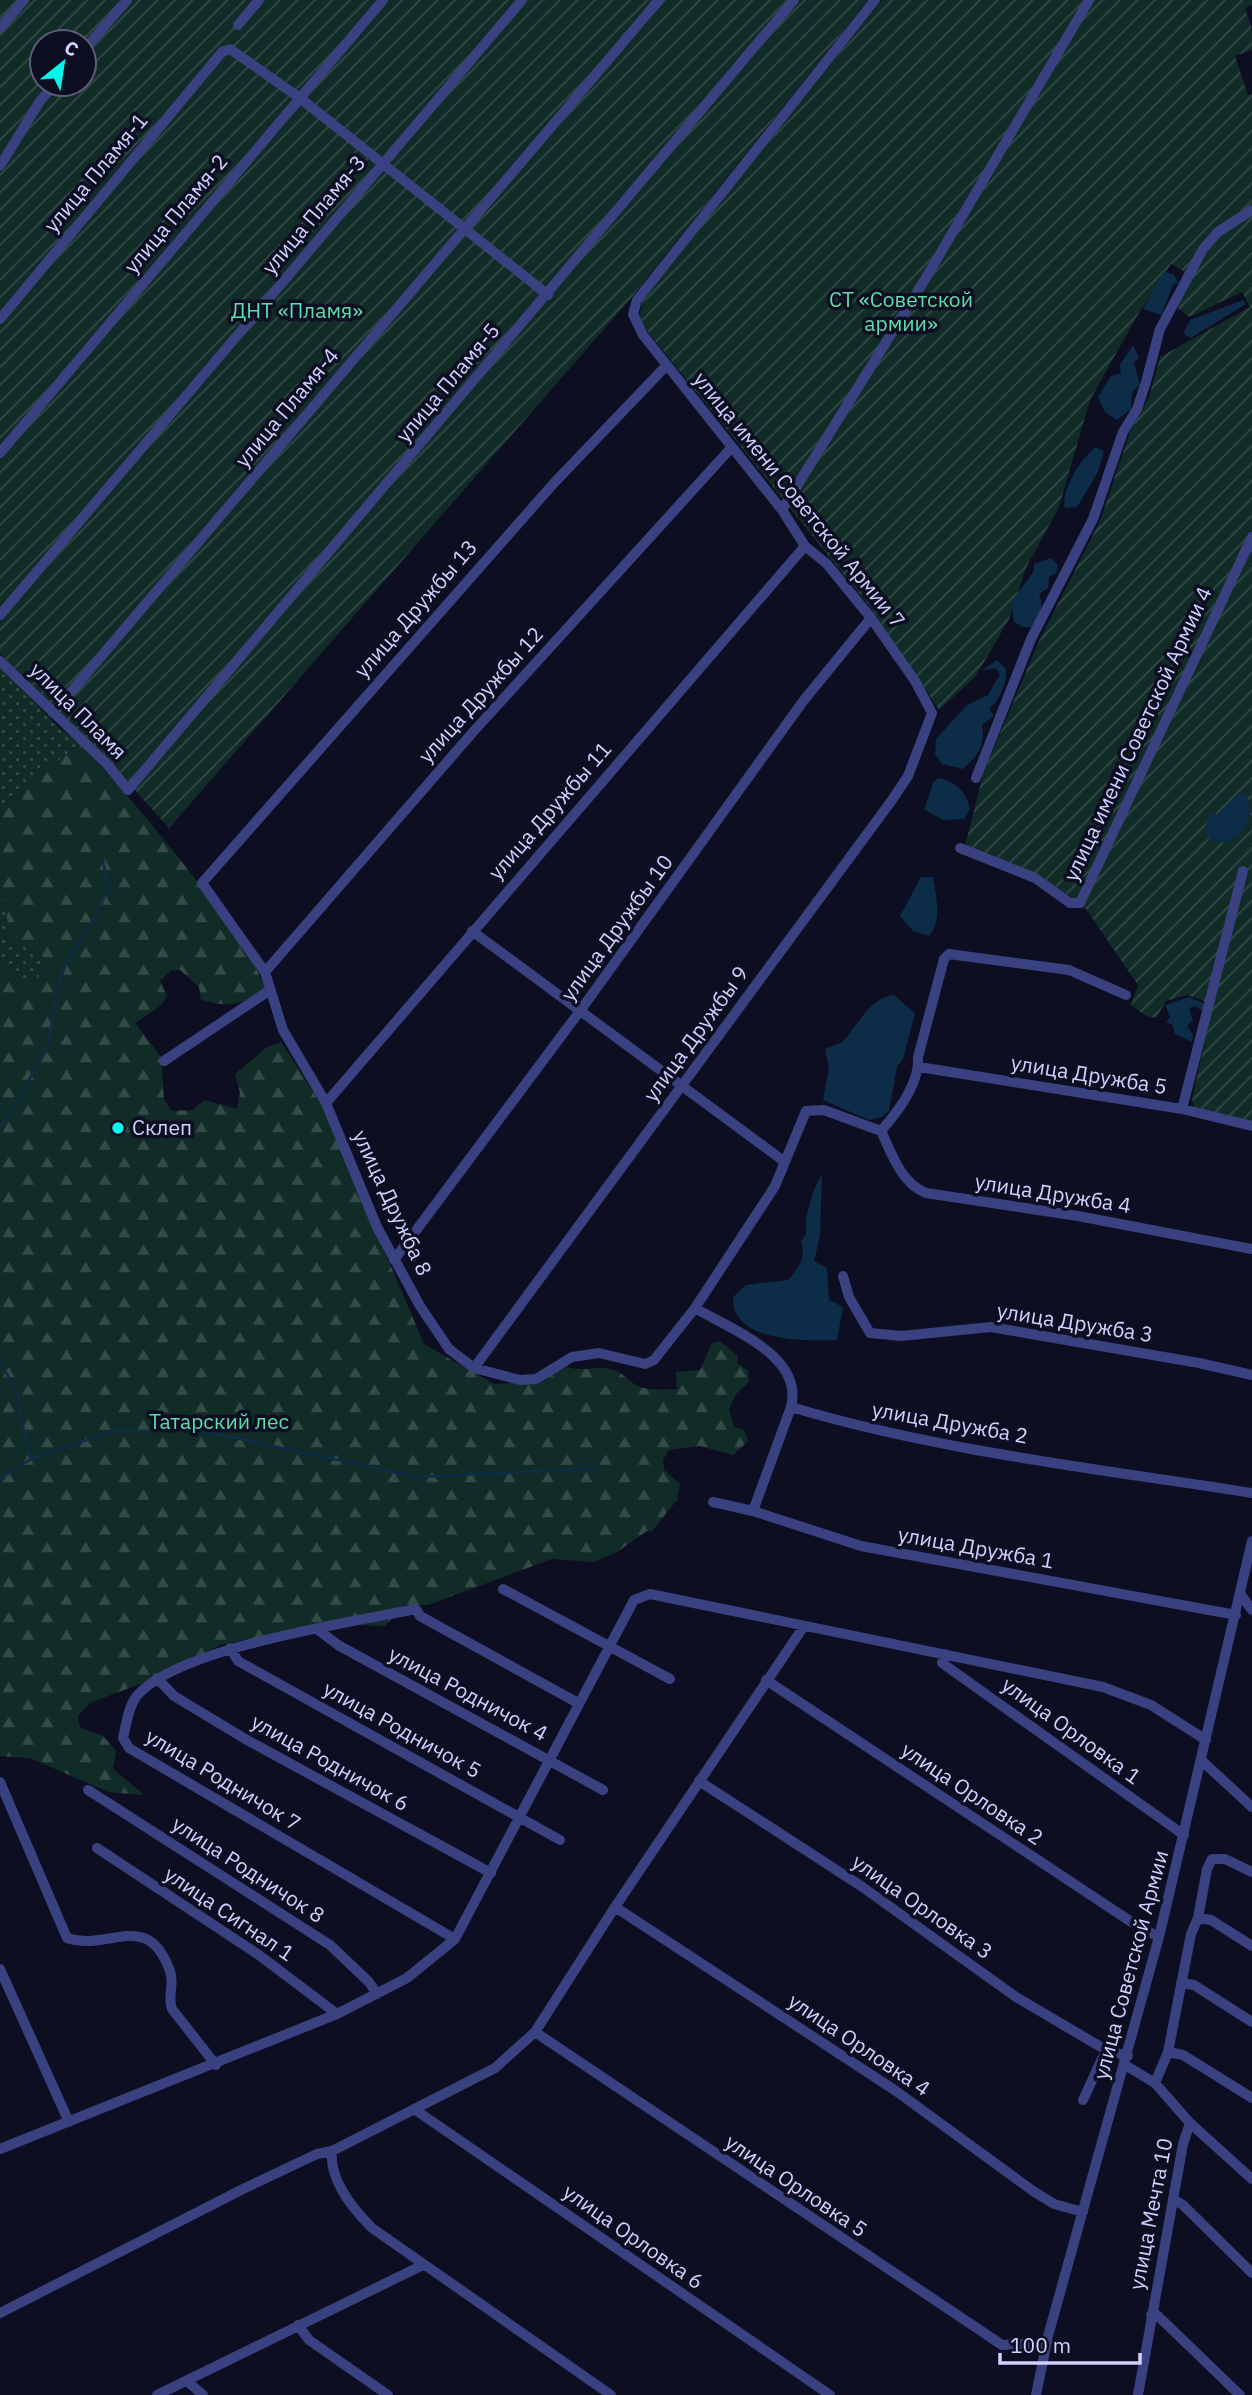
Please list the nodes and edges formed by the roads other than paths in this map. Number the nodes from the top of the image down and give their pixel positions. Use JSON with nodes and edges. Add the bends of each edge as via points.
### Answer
{"nodes":[{"id":1,"x":24,"y":0,"type":"edge"},
{"id":2,"x":127,"y":0,"type":"edge"},
{"id":3,"x":260,"y":0,"type":"edge"},
{"id":4,"x":383,"y":0,"type":"edge"},
{"id":5,"x":522,"y":0,"type":"edge"},
{"id":6,"x":659,"y":0,"type":"edge"},
{"id":7,"x":794,"y":0,"type":"edge"},
{"id":8,"x":875,"y":0,"type":"edge"},
{"id":9,"x":1089,"y":0,"type":"edge"},
{"id":10,"x":238,"y":25,"type":"dead end"},
{"id":11,"x":0,"y":28,"type":"edge"},
{"id":12,"x":98,"y":34,"type":"edge"},
{"id":13,"x":43,"y":98,"type":"edge"},
{"id":14,"x":300,"y":98,"type":"junction"},
{"id":15,"x":383,"y":164,"type":"junction"},
{"id":16,"x":0,"y":166,"type":"edge"},
{"id":17,"x":1252,"y":210,"type":"edge"},
{"id":18,"x":465,"y":228,"type":"junction"},
{"id":19,"x":548,"y":295,"type":"junction"},
{"id":20,"x":0,"y":319,"type":"edge"},
{"id":21,"x":666,"y":366,"type":"junction"},
{"id":22,"x":731,"y":448,"type":"junction"},
{"id":23,"x":0,"y":453,"type":"edge"},
{"id":24,"x":782,"y":510,"type":"junction"},
{"id":25,"x":1252,"y":537,"type":"edge"},
{"id":26,"x":805,"y":546,"type":"junction"},
{"id":27,"x":0,"y":615,"type":"edge"},
{"id":28,"x":871,"y":618,"type":"junction"},
{"id":29,"x":0,"y":661,"type":"edge"},
{"id":30,"x":53,"y":713,"type":"junction"},
{"id":31,"x":932,"y":713,"type":"joint"},
{"id":32,"x":976,"y":778,"type":"dead end"},
{"id":33,"x":128,"y":790,"type":"joint"},
{"id":34,"x":960,"y":848,"type":"dead end"},
{"id":35,"x":1243,"y":871,"type":"dead end"},
{"id":36,"x":202,"y":883,"type":"joint"},
{"id":37,"x":472,"y":931,"type":"junction"},
{"id":38,"x":265,"y":972,"type":"junction"},
{"id":39,"x":271,"y":990,"type":"junction"},
{"id":40,"x":1126,"y":995,"type":"dead end"},
{"id":41,"x":580,"y":1012,"type":"junction"},
{"id":42,"x":164,"y":1061,"type":"dead end"},
{"id":43,"x":919,"y":1067,"type":"junction"},
{"id":44,"x":682,"y":1086,"type":"junction"},
{"id":45,"x":326,"y":1103,"type":"junction"},
{"id":46,"x":1182,"y":1110,"type":"junction"},
{"id":47,"x":1252,"y":1126,"type":"edge"},
{"id":48,"x":881,"y":1131,"type":"junction"},
{"id":49,"x":785,"y":1163,"type":"junction"},
{"id":50,"x":1252,"y":1249,"type":"edge"},
{"id":51,"x":394,"y":1260,"type":"junction"},
{"id":52,"x":843,"y":1276,"type":"dead end"},
{"id":53,"x":695,"y":1308,"type":"junction"},
{"id":54,"x":474,"y":1368,"type":"junction"},
{"id":55,"x":1252,"y":1376,"type":"edge"},
{"id":56,"x":791,"y":1407,"type":"junction"},
{"id":57,"x":1252,"y":1493,"type":"edge"},
{"id":58,"x":713,"y":1502,"type":"dead end"},
{"id":59,"x":753,"y":1511,"type":"junction"},
{"id":60,"x":1252,"y":1541,"type":"edge"},
{"id":61,"x":503,"y":1589,"type":"dead end"},
{"id":62,"x":1241,"y":1595,"type":"junction"},
{"id":63,"x":1252,"y":1610,"type":"edge"},
{"id":64,"x":1236,"y":1615,"type":"junction"},
{"id":65,"x":804,"y":1626,"type":"junction"},
{"id":66,"x":317,"y":1629,"type":"junction"},
{"id":67,"x":609,"y":1646,"type":"junction"},
{"id":68,"x":230,"y":1648,"type":"junction"},
{"id":69,"x":944,"y":1654,"type":"junction"},
{"id":70,"x":157,"y":1678,"type":"junction"},
{"id":71,"x":670,"y":1679,"type":"dead end"},
{"id":72,"x":766,"y":1680,"type":"junction"},
{"id":73,"x":578,"y":1703,"type":"junction"},
{"id":74,"x":1206,"y":1740,"type":"junction"},
{"id":75,"x":549,"y":1760,"type":"junction"},
{"id":76,"x":1201,"y":1760,"type":"junction"},
{"id":77,"x":699,"y":1781,"type":"junction"},
{"id":78,"x":0,"y":1782,"type":"edge"},
{"id":79,"x":88,"y":1790,"type":"dead end"},
{"id":80,"x":603,"y":1790,"type":"dead end"},
{"id":81,"x":1252,"y":1807,"type":"edge"},
{"id":82,"x":520,"y":1817,"type":"junction"},
{"id":83,"x":1184,"y":1835,"type":"junction"},
{"id":84,"x":559,"y":1840,"type":"dead end"},
{"id":85,"x":97,"y":1848,"type":"dead end"},
{"id":86,"x":1252,"y":1872,"type":"edge"},
{"id":87,"x":491,"y":1873,"type":"junction"},
{"id":88,"x":615,"y":1906,"type":"junction"},
{"id":89,"x":1198,"y":1918,"type":"junction"},
{"id":90,"x":1159,"y":1937,"type":"junction"},
{"id":91,"x":456,"y":1939,"type":"junction"},
{"id":92,"x":1252,"y":1946,"type":"edge"},
{"id":93,"x":0,"y":1969,"type":"edge"},
{"id":94,"x":1181,"y":1983,"type":"junction"},
{"id":95,"x":377,"y":1994,"type":"junction"},
{"id":96,"x":337,"y":2014,"type":"junction"},
{"id":97,"x":1252,"y":2022,"type":"edge"},
{"id":98,"x":535,"y":2032,"type":"junction"},
{"id":99,"x":1106,"y":2050,"type":"junction"},
{"id":100,"x":1168,"y":2052,"type":"junction"},
{"id":101,"x":1126,"y":2061,"type":"junction"},
{"id":102,"x":216,"y":2064,"type":"junction"},
{"id":103,"x":1155,"y":2083,"type":"junction"},
{"id":104,"x":1252,"y":2098,"type":"edge"},
{"id":105,"x":1083,"y":2100,"type":"dead end"},
{"id":106,"x":414,"y":2109,"type":"junction"},
{"id":107,"x":69,"y":2122,"type":"junction"},
{"id":108,"x":1190,"y":2123,"type":"junction"},
{"id":109,"x":0,"y":2148,"type":"edge"},
{"id":110,"x":332,"y":2151,"type":"junction"},
{"id":111,"x":1252,"y":2179,"type":"edge"},
{"id":112,"x":1173,"y":2199,"type":"junction"},
{"id":113,"x":1083,"y":2212,"type":"junction"},
{"id":114,"x":423,"y":2265,"type":"junction"},
{"id":115,"x":1252,"y":2273,"type":"edge"},
{"id":116,"x":0,"y":2313,"type":"edge"},
{"id":117,"x":1151,"y":2315,"type":"junction"},
{"id":118,"x":298,"y":2325,"type":"junction"},
{"id":119,"x":1045,"y":2349,"type":"junction"},
{"id":120,"x":187,"y":2381,"type":"junction"},
{"id":121,"x":158,"y":2395,"type":"edge"},
{"id":122,"x":204,"y":2395,"type":"edge"},
{"id":123,"x":388,"y":2395,"type":"edge"},
{"id":124,"x":611,"y":2395,"type":"edge"},
{"id":125,"x":830,"y":2395,"type":"edge"},
{"id":126,"x":1036,"y":2395,"type":"edge"},
{"id":127,"x":1138,"y":2395,"type":"edge"},
{"id":128,"x":1240,"y":2395,"type":"edge"}],
"edges":[{"from":1,"to":11,"type":"street"},
{"from":2,"to":12,"type":"street"},
{"from":3,"to":10,"type":"street"},
{"from":4,"to":14,"type":"street","name":"улица Пламя-2"},
{"from":5,"to":15,"type":"street","name":"улица Пламя-3"},
{"from":6,"to":18,"type":"street","name":"улица Пламя-4"},
{"from":7,"to":19,"type":"street","name":"улица Пламя-5"},
{"from":8,"to":21,"type":"street","name":"улица имени Советской Армии 7","via":[[637,300],[633,314]]},
{"from":9,"to":24,"type":"street","via":[[927,276]]},
{"from":13,"to":16,"type":"street"},
{"from":14,"to":15,"type":"street"},
{"from":14,"to":20,"type":"street","name":"улица Пламя-1","via":[[238,52],[222,52]]},
{"from":14,"to":23,"type":"street","name":"улица Пламя-2"},
{"from":15,"to":18,"type":"street"},
{"from":15,"to":27,"type":"street","name":"улица Пламя-3"},
{"from":17,"to":32,"type":"street","via":[[1218,232],[1203,249],[1160,329],[1142,396],[1123,432],[1093,519],[1031,639]]},
{"from":18,"to":19,"type":"street"},
{"from":18,"to":30,"type":"street","name":"улица Пламя-4"},
{"from":19,"to":33,"type":"street","name":"улица Пламя-5"},
{"from":21,"to":22,"type":"street","name":"улица имени Советской Армии 7"},
{"from":21,"to":36,"type":"street","name":"улица Дружбы 13","via":[[554,483]]},
{"from":22,"to":24,"type":"street","name":"улица имени Советской Армии 7"},
{"from":22,"to":38,"type":"street","name":"улица Дружбы 12","via":[[472,732]]},
{"from":24,"to":26,"type":"street","name":"улица имени Советской Армии 7"},
{"from":25,"to":34,"type":"street","name":"улица имени Советской Армии 4","via":[[1080,903],[1070,903],[1035,878]]},
{"from":26,"to":28,"type":"street","name":"улица имени Советской Армии 7","via":[[827,564]]},
{"from":26,"to":37,"type":"street","name":"улица Дружбы 11"},
{"from":28,"to":31,"type":"street","name":"улица имени Советской Армии 7"},
{"from":28,"to":41,"type":"street","name":"улица Дружбы 10","via":[[804,700]]},
{"from":29,"to":30,"type":"street","name":"улица Пламя"},
{"from":30,"to":33,"type":"street","name":"улица Пламя"},
{"from":31,"to":44,"type":"street","name":"улица Дружбы 9","via":[[908,776],[892,800]]},
{"from":35,"to":46,"type":"street"},
{"from":36,"to":38,"type":"street","name":"улица Дружба 8"},
{"from":37,"to":41,"type":"street"},
{"from":37,"to":45,"type":"street","name":"улица Дружбы 11"},
{"from":38,"to":39,"type":"street","name":"улица Дружба 8"},
{"from":39,"to":42,"type":"street"},
{"from":39,"to":45,"type":"street","name":"улица Дружба 8","via":[[283,1030]]},
{"from":40,"to":43,"type":"street","via":[[1069,970],[948,954]]},
{"from":41,"to":44,"type":"street"},
{"from":41,"to":51,"type":"street","name":"улица Дружбы 10"},
{"from":43,"to":46,"type":"street","name":"улица Дружба 5"},
{"from":43,"to":48,"type":"street","via":[[901,1107]]},
{"from":44,"to":49,"type":"street"},
{"from":44,"to":54,"type":"street","name":"улица Дружбы 9"},
{"from":45,"to":51,"type":"street","name":"улица Дружба 8","via":[[359,1190]]},
{"from":46,"to":47,"type":"street","name":"улица Дружба 5"},
{"from":48,"to":49,"type":"street","name":"улица Дружба 8","via":[[824,1110],[806,1111]]},
{"from":48,"to":50,"type":"street","name":"улица Дружба 4","via":[[903,1176],[926,1193]]},
{"from":49,"to":53,"type":"street","name":"улица Дружба 8","via":[[775,1186]]},
{"from":51,"to":54,"type":"street","name":"улица Дружба 8","via":[[449,1349]]},
{"from":52,"to":55,"type":"street","name":"улица Дружба 3","via":[[849,1297],[870,1333],[901,1336],[991,1327]]},
{"from":53,"to":54,"type":"street","name":"улица Дружба 8","via":[[654,1360],[645,1364],[598,1353],[572,1357],[536,1379],[520,1380]]},
{"from":53,"to":56,"type":"street","via":[[780,1359],[792,1378]]},
{"from":56,"to":57,"type":"street","name":"улица Дружба 2","via":[[850,1424]]},
{"from":56,"to":59,"type":"street"},
{"from":58,"to":59,"type":"street","name":"улица Дружба 1"},
{"from":59,"to":64,"type":"street","name":"улица Дружба 1","via":[[861,1546]]},
{"from":60,"to":62,"type":"street","name":"улица Советской Армии"},
{"from":61,"to":67,"type":"street"},
{"from":62,"to":63,"type":"street"},
{"from":62,"to":64,"type":"street","name":"улица Советской Армии"},
{"from":64,"to":74,"type":"street","name":"улица Советской Армии"},
{"from":65,"to":67,"type":"street","via":[[650,1594],[634,1600]]},
{"from":65,"to":69,"type":"street"},
{"from":65,"to":72,"type":"street"},
{"from":66,"to":68,"type":"street","name":"улица Родничок 7"},
{"from":66,"to":73,"type":"street","name":"улица Родничок 7","via":[[416,1609],[419,1616]]},
{"from":66,"to":75,"type":"street","name":"улица Родничок 4","via":[[338,1645]]},
{"from":67,"to":71,"type":"street"},
{"from":67,"to":73,"type":"street"},
{"from":68,"to":70,"type":"street","name":"улица Родничок 7"},
{"from":68,"to":82,"type":"street","name":"улица Родничок 5","via":[[238,1661]]},
{"from":69,"to":74,"type":"street","via":[[1103,1687],[1151,1705]]},
{"from":69,"to":83,"type":"street","name":"улица Орловка 1","via":[[942,1662]]},
{"from":70,"to":87,"type":"street","name":"улица Родничок 6","via":[[174,1696],[247,1740]]},
{"from":70,"to":91,"type":"street","name":"улица Родничок 7","via":[[136,1698],[127,1717],[123,1738],[130,1748]]},
{"from":72,"to":77,"type":"street"},
{"from":72,"to":90,"type":"street","name":"улица Орловка 2"},
{"from":73,"to":75,"type":"street"},
{"from":74,"to":76,"type":"street","name":"улица Советской Армии"},
{"from":75,"to":80,"type":"street","name":"улица Родничок 4"},
{"from":75,"to":82,"type":"street"},
{"from":76,"to":81,"type":"street"},
{"from":76,"to":83,"type":"street","name":"улица Советской Армии"},
{"from":77,"to":88,"type":"street"},
{"from":77,"to":99,"type":"street","name":"улица Орловка 3","via":[[861,1886],[1016,1997]]},
{"from":78,"to":102,"type":"street","via":[[67,1938],[88,1943],[140,1935],[172,1975],[172,2009]]},
{"from":79,"to":95,"type":"street","name":"улица Родничок 8","via":[[330,1945]]},
{"from":82,"to":84,"type":"street","name":"улица Родничок 5"},
{"from":82,"to":87,"type":"street"},
{"from":83,"to":90,"type":"street","name":"улица Советской Армии"},
{"from":85,"to":96,"type":"street","name":"улица Сигнал 1","via":[[259,1955]]},
{"from":86,"to":89,"type":"street","via":[[1225,1859],[1212,1859]]},
{"from":87,"to":91,"type":"street"},
{"from":88,"to":98,"type":"street"},
{"from":88,"to":113,"type":"street","name":"улица Орловка 4","via":[[897,2091],[1033,2191],[1054,2204]]},
{"from":89,"to":92,"type":"street","via":[[1212,1920]]},
{"from":89,"to":94,"type":"street"},
{"from":90,"to":101,"type":"street","name":"улица Советской Армии"},
{"from":91,"to":95,"type":"street","via":[[407,1978]]},
{"from":93,"to":107,"type":"street"},
{"from":94,"to":97,"type":"street","via":[[1194,1985]]},
{"from":94,"to":100,"type":"street"},
{"from":95,"to":96,"type":"street"},
{"from":96,"to":102,"type":"street"},
{"from":98,"to":106,"type":"street","via":[[495,2068]]},
{"from":98,"to":119,"type":"street","name":"улица Орловка 5","via":[[1002,2345]]},
{"from":99,"to":101,"type":"street","name":"улица Орловка 3"},
{"from":99,"to":105,"type":"street"},
{"from":100,"to":103,"type":"street"},
{"from":100,"to":104,"type":"street","via":[[1183,2055]]},
{"from":101,"to":103,"type":"street","name":"улица Орловка 3"},
{"from":101,"to":113,"type":"street","name":"улица Советской Армии"},
{"from":102,"to":107,"type":"street"},
{"from":103,"to":108,"type":"street","name":"улица Орловка 3"},
{"from":106,"to":110,"type":"street"},
{"from":106,"to":125,"type":"street","name":"улица Орловка 6"},
{"from":107,"to":109,"type":"street"},
{"from":108,"to":111,"type":"street","name":"улица Орловка 3"},
{"from":108,"to":112,"type":"street","name":"улица Мечта 10"},
{"from":110,"to":114,"type":"street","via":[[331,2165],[349,2202],[362,2218]]},
{"from":110,"to":116,"type":"street","via":[[243,2189]]},
{"from":112,"to":115,"type":"street"},
{"from":112,"to":117,"type":"street","name":"улица Мечта 10"},
{"from":113,"to":119,"type":"street","name":"улица Советской Армии"},
{"from":114,"to":118,"type":"street"},
{"from":114,"to":124,"type":"street"},
{"from":117,"to":127,"type":"street","name":"улица Мечта 10"},
{"from":117,"to":128,"type":"street","via":[[1157,2315],[1189,2343]]},
{"from":118,"to":120,"type":"street"},
{"from":118,"to":123,"type":"street","via":[[309,2340]]},
{"from":119,"to":126,"type":"street","name":"улица Советской Армии"},
{"from":120,"to":121,"type":"street"},
{"from":120,"to":122,"type":"street"}]}
